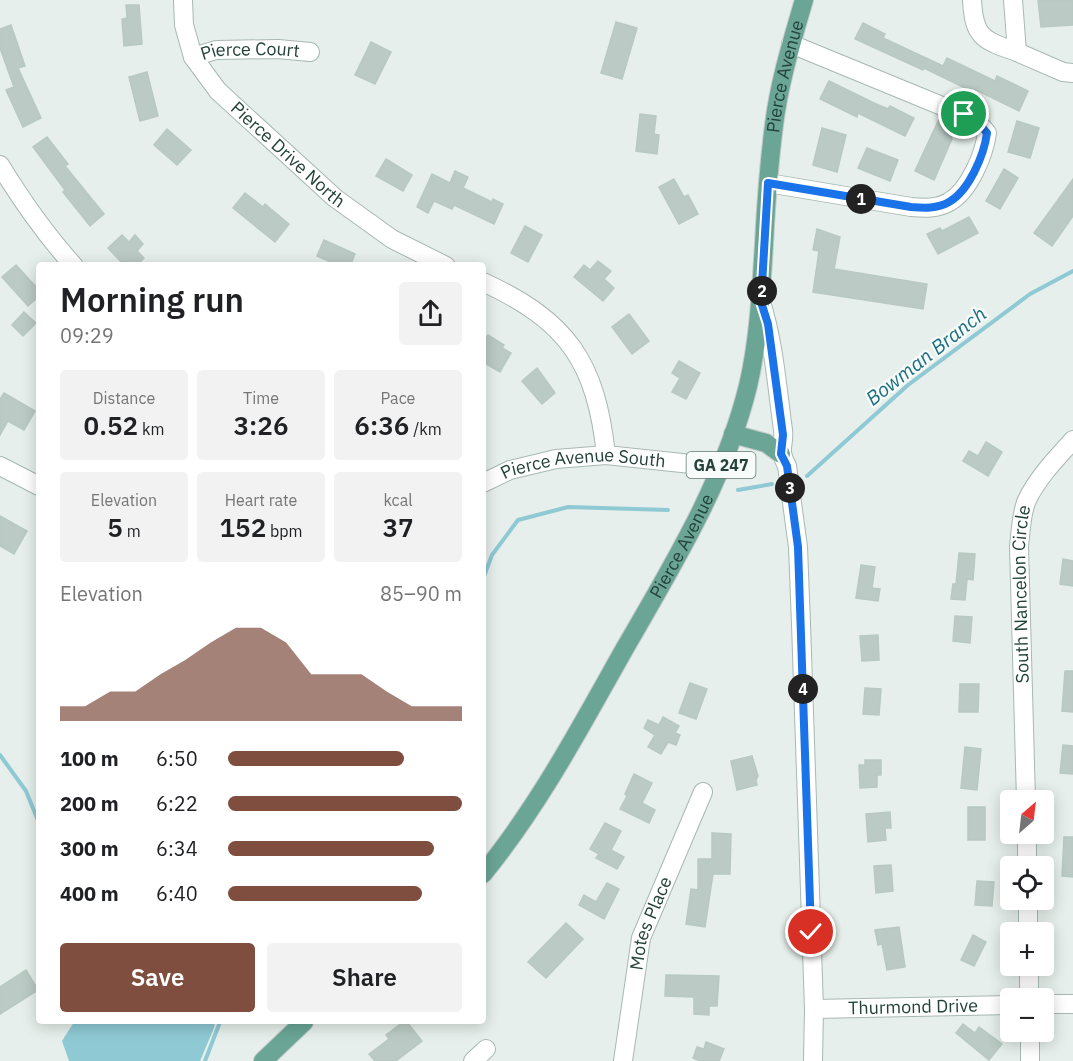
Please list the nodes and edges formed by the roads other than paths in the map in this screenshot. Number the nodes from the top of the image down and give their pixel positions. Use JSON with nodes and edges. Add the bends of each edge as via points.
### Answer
{"nodes":[{"id":1,"x":183,"y":0,"type":"edge"},
{"id":2,"x":804,"y":0,"type":"edge"},
{"id":3,"x":972,"y":0,"type":"edge"},
{"id":4,"x":1013,"y":0,"type":"edge"},
{"id":5,"x":791,"y":44,"type":"junction"},
{"id":6,"x":310,"y":52,"type":"dead end"},
{"id":7,"x":1017,"y":52,"type":"junction"},
{"id":8,"x":193,"y":57,"type":"junction"},
{"id":9,"x":1073,"y":73,"type":"edge"},
{"id":10,"x":0,"y":165,"type":"edge"},
{"id":11,"x":768,"y":183,"type":"junction"},
{"id":12,"x":70,"y":262,"type":"edge"},
{"id":13,"x":438,"y":262,"type":"edge"},
{"id":14,"x":486,"y":284,"type":"edge"},
{"id":15,"x":761,"y":302,"type":"junction"},
{"id":16,"x":733,"y":434,"type":"junction"},
{"id":17,"x":1073,"y":440,"type":"edge"},
{"id":18,"x":781,"y":454,"type":"junction"},
{"id":19,"x":606,"y":455,"type":"junction"},
{"id":20,"x":0,"y":466,"type":"edge"},
{"id":21,"x":720,"y":467,"type":"junction"},
{"id":22,"x":486,"y":482,"type":"edge"},
{"id":23,"x":36,"y":484,"type":"edge"},
{"id":24,"x":1026,"y":790,"type":"edge"},
{"id":25,"x":704,"y":792,"type":"dead end"},
{"id":26,"x":486,"y":870,"type":"edge"},
{"id":27,"x":1054,"y":1004,"type":"edge"},
{"id":28,"x":1073,"y":1004,"type":"edge"},
{"id":29,"x":1000,"y":1005,"type":"edge"},
{"id":30,"x":814,"y":1009,"type":"junction"},
{"id":31,"x":302,"y":1024,"type":"edge"},
{"id":32,"x":1030,"y":1042,"type":"edge"},
{"id":33,"x":263,"y":1061,"type":"edge"},
{"id":34,"x":623,"y":1061,"type":"edge"},
{"id":35,"x":813,"y":1061,"type":"edge"},
{"id":36,"x":1030,"y":1061,"type":"edge"}],
"edges":[{"from":1,"to":8,"type":"street","name":"Pierce Drive North","via":[[184,25]]},
{"from":2,"to":5,"type":"main road","name":"Pierce Avenue","number":"GA 247"},
{"from":3,"to":7,"type":"street","via":[[978,32]]},
{"from":4,"to":7,"type":"street"},
{"from":5,"to":11,"type":"main road","name":"Pierce Avenue","number":"GA 247","via":[[774,124]]},
{"from":5,"to":11,"type":"street","via":[[976,120],[987,133],[985,146],[959,195],[931,208]]},
{"from":6,"to":8,"type":"street","name":"Pierce Court","via":[[216,50]]},
{"from":7,"to":9,"type":"street"},
{"from":8,"to":13,"type":"street","name":"Pierce Drive North","via":[[218,92],[335,198],[392,239]]},
{"from":10,"to":12,"type":"street","via":[[27,208]]},
{"from":11,"to":15,"type":"main road","name":"Pierce Avenue","number":"GA 247"},
{"from":14,"to":19,"type":"street","via":[[530,306],[553,325],[577,355],[597,401]]},
{"from":15,"to":16,"type":"main road","name":"Pierce Avenue","number":"GA 247","via":[[748,386]]},
{"from":15,"to":18,"type":"street","via":[[768,324],[783,435]]},
{"from":16,"to":18,"type":"main road","via":[[766,443]]},
{"from":16,"to":21,"type":"main road","name":"Pierce Avenue","number":"GA 247"},
{"from":17,"to":24,"type":"street","name":"South Nancelon Circle","via":[[1027,500],[1020,535]]},
{"from":18,"to":30,"type":"street","via":[[787,466],[798,547]]},
{"from":19,"to":21,"type":"street","name":"Pierce Avenue South"},
{"from":19,"to":22,"type":"street","name":"Pierce Avenue South","via":[[545,462],[510,470]]},
{"from":20,"to":23,"type":"street"},
{"from":21,"to":26,"type":"main road","name":"Pierce Avenue","number":"GA 247","via":[[680,552],[563,758]]},
{"from":25,"to":34,"type":"street","name":"Motes Place","via":[[641,938]]},
{"from":27,"to":28,"type":"street"},
{"from":29,"to":30,"type":"street","name":"Thurmond Drive"},
{"from":30,"to":35,"type":"street"},
{"from":31,"to":33,"type":"main road"},
{"from":32,"to":36,"type":"street"}]}
